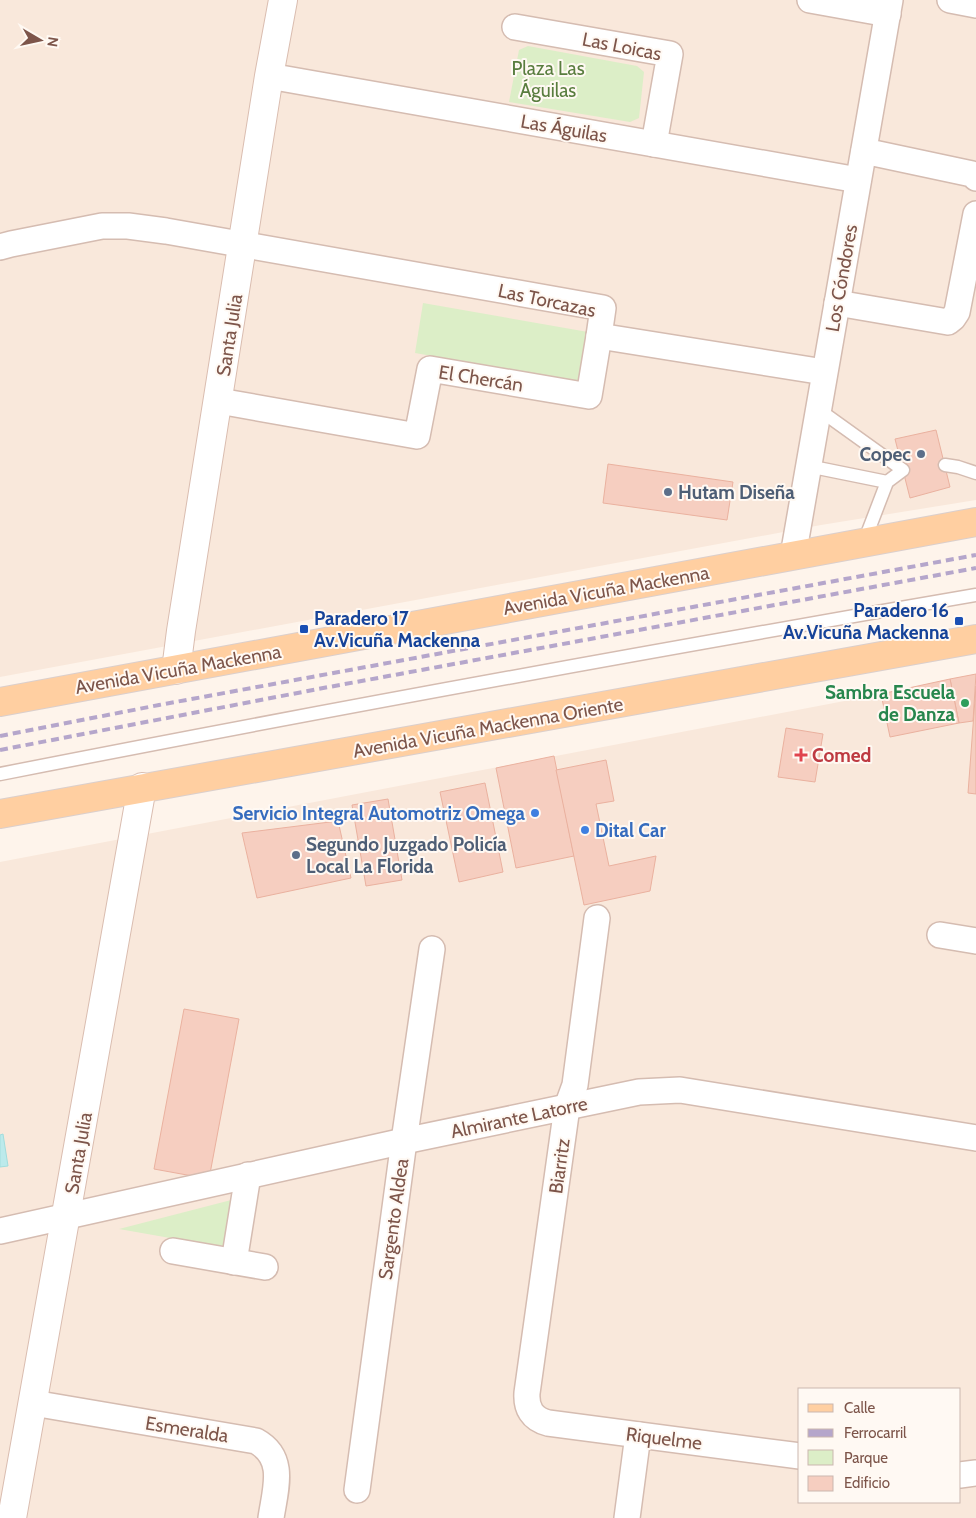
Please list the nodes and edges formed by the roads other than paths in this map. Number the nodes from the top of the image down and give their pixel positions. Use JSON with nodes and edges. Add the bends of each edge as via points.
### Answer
{"nodes":[{"id":1,"x":283,"y":0,"type":"edge"},
{"id":2,"x":810,"y":0,"type":"edge"},
{"id":3,"x":950,"y":0,"type":"edge"},
{"id":4,"x":976,"y":5,"type":"edge"},
{"id":5,"x":889,"y":7,"type":"edge"},
{"id":6,"x":515,"y":27,"type":"dead end"},
{"id":7,"x":269,"y":76,"type":"junction"},
{"id":8,"x":654,"y":144,"type":"junction"},
{"id":9,"x":864,"y":151,"type":"junction"},
{"id":10,"x":976,"y":178,"type":"edge"},
{"id":11,"x":858,"y":180,"type":"junction"},
{"id":12,"x":976,"y":214,"type":"edge"},
{"id":13,"x":242,"y":244,"type":"junction"},
{"id":14,"x":0,"y":247,"type":"edge"},
{"id":15,"x":837,"y":303,"type":"junction"},
{"id":16,"x":599,"y":336,"type":"junction"},
{"id":17,"x":824,"y":372,"type":"junction"},
{"id":18,"x":218,"y":401,"type":"junction"},
{"id":19,"x":818,"y":409,"type":"junction"},
{"id":20,"x":945,"y":465,"type":"dead end"},
{"id":21,"x":808,"y":466,"type":"junction"},
{"id":22,"x":976,"y":473,"type":"edge"},
{"id":23,"x":887,"y":482,"type":"junction"},
{"id":24,"x":976,"y":522,"type":"edge"},
{"id":25,"x":864,"y":542,"type":"junction"},
{"id":26,"x":793,"y":556,"type":"junction"},
{"id":27,"x":976,"y":595,"type":"edge"},
{"id":28,"x":976,"y":638,"type":"edge"},
{"id":29,"x":176,"y":670,"type":"junction"},
{"id":30,"x":0,"y":702,"type":"edge"},
{"id":31,"x":0,"y":774,"type":"edge"},
{"id":32,"x":142,"y":787,"type":"junction"},
{"id":33,"x":0,"y":814,"type":"edge"},
{"id":34,"x":597,"y":918,"type":"dead end"},
{"id":35,"x":940,"y":935,"type":"dead end"},
{"id":36,"x":976,"y":941,"type":"edge"},
{"id":37,"x":432,"y":949,"type":"dead end"},
{"id":38,"x":567,"y":1107,"type":"junction"},
{"id":39,"x":976,"y":1138,"type":"edge"},
{"id":40,"x":404,"y":1141,"type":"junction"},
{"id":41,"x":248,"y":1175,"type":"junction"},
{"id":42,"x":66,"y":1217,"type":"junction"},
{"id":43,"x":0,"y":1231,"type":"edge"},
{"id":44,"x":173,"y":1252,"type":"dead end"},
{"id":45,"x":234,"y":1262,"type":"junction"},
{"id":46,"x":266,"y":1267,"type":"dead end"},
{"id":47,"x":33,"y":1403,"type":"junction"},
{"id":48,"x":531,"y":1414,"type":"joint"},
{"id":49,"x":638,"y":1435,"type":"junction"},
{"id":50,"x":798,"y":1456,"type":"edge"},
{"id":51,"x":976,"y":1473,"type":"edge"},
{"id":52,"x":961,"y":1475,"type":"edge"},
{"id":53,"x":357,"y":1490,"type":"dead end"},
{"id":54,"x":12,"y":1518,"type":"edge"},
{"id":55,"x":271,"y":1518,"type":"edge"},
{"id":56,"x":627,"y":1518,"type":"edge"}],
"edges":[{"from":1,"to":7,"type":"street","name":"Santa Julia"},
{"from":2,"to":5,"type":"street"},
{"from":3,"to":4,"type":"street"},
{"from":5,"to":9,"type":"street","name":"Los Cóndores"},
{"from":6,"to":8,"type":"street","name":"Las Loicas","via":[[670,54]]},
{"from":7,"to":8,"type":"street","name":"Las Águilas"},
{"from":7,"to":13,"type":"street","name":"Santa Julia"},
{"from":8,"to":11,"type":"street","name":"Las Águilas"},
{"from":9,"to":10,"type":"street","via":[[972,174]]},
{"from":9,"to":11,"type":"street","name":"Los Cóndores"},
{"from":11,"to":15,"type":"street","name":"Los Cóndores"},
{"from":12,"to":15,"type":"street","via":[[957,312],[948,322]]},
{"from":13,"to":14,"type":"street","via":[[115,225]]},
{"from":13,"to":16,"type":"street","name":"Las Torcazas","via":[[603,308]]},
{"from":13,"to":18,"type":"street","name":"Santa Julia"},
{"from":15,"to":17,"type":"street","name":"Los Cóndores"},
{"from":16,"to":17,"type":"street","name":"Las Torcazas"},
{"from":16,"to":18,"type":"street","name":"El Chercán","via":[[589,396],[430,369],[418,436]]},
{"from":17,"to":19,"type":"street","name":"Los Cóndores"},
{"from":18,"to":29,"type":"street","name":"Santa Julia"},
{"from":19,"to":21,"type":"street","name":"Los Cóndores"},
{"from":19,"to":23,"type":"lane","via":[[903,470]]},
{"from":20,"to":22,"type":"lane"},
{"from":21,"to":23,"type":"lane"},
{"from":21,"to":26,"type":"street","name":"Los Cóndores"},
{"from":23,"to":25,"type":"lane"},
{"from":24,"to":25,"type":"main road","name":"Avenida Vicuña Mackenna"},
{"from":25,"to":26,"type":"main road","name":"Avenida Vicuña Mackenna"},
{"from":26,"to":29,"type":"main road","name":"Avenida Vicuña Mackenna"},
{"from":27,"to":31,"type":"lane","via":[[393,699]]},
{"from":28,"to":32,"type":"main road","name":"Avenida Vicuña Mackenna Oriente"},
{"from":29,"to":30,"type":"main road","name":"Avenida Vicuña Mackenna"},
{"from":32,"to":33,"type":"main road","name":"Avenida Vicuña Mackenna Oriente"},
{"from":32,"to":42,"type":"street","name":"Santa Julia"},
{"from":34,"to":38,"type":"street","name":"Biarritz","via":[[574,1085]]},
{"from":35,"to":36,"type":"street"},
{"from":37,"to":40,"type":"street","name":"Sargento Aldea"},
{"from":38,"to":39,"type":"street","name":"Almirante Latorre","via":[[639,1092],[680,1090]]},
{"from":38,"to":40,"type":"street","name":"Almirante Latorre"},
{"from":38,"to":48,"type":"street","name":"Biarritz","via":[[527,1400]]},
{"from":40,"to":41,"type":"street","name":"Almirante Latorre"},
{"from":40,"to":53,"type":"street","name":"Sargento Aldea"},
{"from":41,"to":42,"type":"street","name":"Almirante Latorre"},
{"from":41,"to":45,"type":"street"},
{"from":42,"to":43,"type":"street","name":"Almirante Latorre"},
{"from":42,"to":47,"type":"street","name":"Santa Julia"},
{"from":44,"to":45,"type":"street"},
{"from":45,"to":46,"type":"street"},
{"from":47,"to":54,"type":"street","name":"Santa Julia"},
{"from":47,"to":55,"type":"street","name":"Esmeralda","via":[[256,1441],[269,1451],[277,1470]]},
{"from":48,"to":49,"type":"street","name":"Riquelme","via":[[548,1423]]},
{"from":49,"to":50,"type":"street","name":"Riquelme"},
{"from":49,"to":56,"type":"street"},
{"from":51,"to":52,"type":"street"}]}
